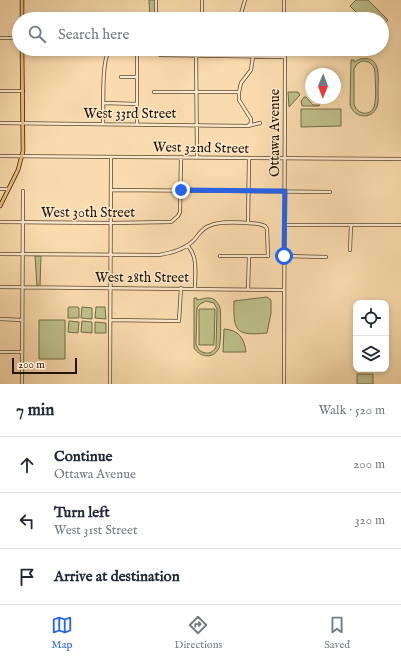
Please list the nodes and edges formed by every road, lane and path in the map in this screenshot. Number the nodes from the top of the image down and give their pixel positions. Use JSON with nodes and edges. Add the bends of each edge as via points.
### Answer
{"nodes":[{"id":1,"x":22,"y":0,"type":"edge"},
{"id":2,"x":156,"y":0,"type":"edge"},
{"id":3,"x":202,"y":0,"type":"edge"},
{"id":4,"x":245,"y":0,"type":"edge"},
{"id":5,"x":284,"y":0,"type":"edge"},
{"id":6,"x":22,"y":12,"type":"edge"},
{"id":7,"x":156,"y":12,"type":"edge"},
{"id":8,"x":202,"y":12,"type":"edge"},
{"id":9,"x":241,"y":12,"type":"edge"},
{"id":10,"x":284,"y":12,"type":"edge"},
{"id":11,"x":0,"y":38,"type":"edge"},
{"id":12,"x":12,"y":38,"type":"edge"},
{"id":13,"x":22,"y":56,"type":"edge"},
{"id":14,"x":107,"y":56,"type":"edge"},
{"id":15,"x":136,"y":56,"type":"edge"},
{"id":16,"x":196,"y":56,"type":"joint"},
{"id":17,"x":253,"y":56,"type":"junction"},
{"id":18,"x":285,"y":57,"type":"joint"},
{"id":19,"x":121,"y":77,"type":"dead end"},
{"id":20,"x":137,"y":77,"type":"junction"},
{"id":21,"x":0,"y":91,"type":"edge"},
{"id":22,"x":23,"y":91,"type":"junction"},
{"id":23,"x":154,"y":92,"type":"dead end"},
{"id":24,"x":197,"y":92,"type":"junction"},
{"id":25,"x":238,"y":92,"type":"junction"},
{"id":26,"x":104,"y":103,"type":"junction"},
{"id":27,"x":137,"y":104,"type":"junction"},
{"id":28,"x":0,"y":123,"type":"edge"},
{"id":29,"x":260,"y":123,"type":"dead end"},
{"id":30,"x":23,"y":124,"type":"junction"},
{"id":31,"x":103,"y":124,"type":"junction"},
{"id":32,"x":137,"y":124,"type":"junction"},
{"id":33,"x":197,"y":125,"type":"junction"},
{"id":34,"x":248,"y":126,"type":"junction"},
{"id":35,"x":0,"y":156,"type":"edge"},
{"id":36,"x":22,"y":156,"type":"junction"},
{"id":37,"x":111,"y":157,"type":"junction"},
{"id":38,"x":181,"y":157,"type":"junction"},
{"id":39,"x":197,"y":157,"type":"junction"},
{"id":40,"x":249,"y":158,"type":"junction"},
{"id":41,"x":285,"y":159,"type":"junction"},
{"id":42,"x":401,"y":159,"type":"edge"},
{"id":43,"x":0,"y":189,"type":"edge"},
{"id":44,"x":9,"y":189,"type":"junction"},
{"id":45,"x":111,"y":190,"type":"junction"},
{"id":46,"x":181,"y":190,"type":"junction"},
{"id":47,"x":23,"y":191,"type":"dead end"},
{"id":48,"x":248,"y":191,"type":"junction"},
{"id":49,"x":285,"y":191,"type":"junction"},
{"id":50,"x":330,"y":192,"type":"dead end"},
{"id":51,"x":0,"y":206,"type":"edge"},
{"id":52,"x":0,"y":222,"type":"edge"},
{"id":53,"x":23,"y":222,"type":"junction"},
{"id":54,"x":111,"y":223,"type":"junction"},
{"id":55,"x":248,"y":224,"type":"junction"},
{"id":56,"x":285,"y":225,"type":"junction"},
{"id":57,"x":351,"y":225,"type":"junction"},
{"id":58,"x":401,"y":225,"type":"edge"},
{"id":59,"x":188,"y":246,"type":"junction"},
{"id":60,"x":350,"y":250,"type":"dead end"},
{"id":61,"x":0,"y":254,"type":"edge"},
{"id":62,"x":23,"y":254,"type":"junction"},
{"id":63,"x":111,"y":255,"type":"junction"},
{"id":64,"x":220,"y":256,"type":"dead end"},
{"id":65,"x":249,"y":256,"type":"junction"},
{"id":66,"x":284,"y":256,"type":"junction"},
{"id":67,"x":326,"y":257,"type":"dead end"},
{"id":68,"x":0,"y":287,"type":"edge"},
{"id":69,"x":22,"y":287,"type":"junction"},
{"id":70,"x":111,"y":288,"type":"junction"},
{"id":71,"x":181,"y":288,"type":"junction"},
{"id":72,"x":195,"y":288,"type":"junction"},
{"id":73,"x":248,"y":289,"type":"junction"},
{"id":74,"x":284,"y":290,"type":"junction"},
{"id":75,"x":0,"y":320,"type":"edge"},
{"id":76,"x":22,"y":320,"type":"junction"},
{"id":77,"x":110,"y":320,"type":"junction"},
{"id":78,"x":0,"y":352,"type":"edge"},
{"id":79,"x":22,"y":352,"type":"junction"},
{"id":80,"x":22,"y":384,"type":"edge"},
{"id":81,"x":110,"y":384,"type":"edge"},
{"id":82,"x":284,"y":384,"type":"edge"}],
"edges":[{"from":1,"to":6,"type":"main road"},
{"from":2,"to":7,"type":"street"},
{"from":3,"to":8,"type":"street"},
{"from":4,"to":9,"type":"street"},
{"from":5,"to":10,"type":"street"},
{"from":11,"to":12,"type":"street"},
{"from":13,"to":22,"type":"main road"},
{"from":14,"to":26,"type":"street"},
{"from":15,"to":20,"type":"street"},
{"from":16,"to":17,"type":"street"},
{"from":16,"to":24,"type":"street"},
{"from":17,"to":18,"type":"street"},
{"from":17,"to":25,"type":"street","via":[[251,70]]},
{"from":18,"to":41,"type":"street","name":"Ottawa Avenue"},
{"from":19,"to":20,"type":"street"},
{"from":20,"to":27,"type":"street"},
{"from":21,"to":22,"type":"street"},
{"from":22,"to":30,"type":"main road"},
{"from":23,"to":24,"type":"street"},
{"from":24,"to":25,"type":"street"},
{"from":24,"to":33,"type":"street"},
{"from":25,"to":34,"type":"street","via":[[239,100],[251,119]]},
{"from":26,"to":27,"type":"street"},
{"from":26,"to":31,"type":"street"},
{"from":27,"to":32,"type":"street"},
{"from":28,"to":30,"type":"street","name":"West 33rd Street"},
{"from":29,"to":34,"type":"street","name":"West 33rd Street"},
{"from":30,"to":31,"type":"street","name":"West 33rd Street"},
{"from":30,"to":36,"type":"main road"},
{"from":31,"to":32,"type":"street","name":"West 33rd Street"},
{"from":32,"to":33,"type":"street","name":"West 33rd Street"},
{"from":33,"to":34,"type":"street","name":"West 33rd Street"},
{"from":33,"to":39,"type":"street"},
{"from":35,"to":36,"type":"street","name":"West 32nd Street"},
{"from":36,"to":37,"type":"street","name":"West 32nd Street"},
{"from":36,"to":44,"type":"main road"},
{"from":37,"to":38,"type":"street","name":"West 32nd Street"},
{"from":37,"to":45,"type":"street"},
{"from":38,"to":39,"type":"street","name":"West 32nd Street"},
{"from":38,"to":46,"type":"street"},
{"from":39,"to":40,"type":"street","name":"West 32nd Street"},
{"from":40,"to":41,"type":"street","name":"West 32nd Street"},
{"from":40,"to":48,"type":"street"},
{"from":41,"to":42,"type":"street","name":"West 32nd Street"},
{"from":41,"to":49,"type":"street","name":"Ottawa Avenue"},
{"from":43,"to":44,"type":"street"},
{"from":44,"to":51,"type":"main road"},
{"from":45,"to":46,"type":"street"},
{"from":45,"to":54,"type":"street"},
{"from":46,"to":48,"type":"street"},
{"from":46,"to":54,"type":"street","name":"West 30th Street","via":[[180,212],[175,220],[168,223]]},
{"from":47,"to":53,"type":"street"},
{"from":48,"to":49,"type":"street"},
{"from":48,"to":55,"type":"street"},
{"from":49,"to":50,"type":"street"},
{"from":49,"to":56,"type":"street","name":"Ottawa Avenue"},
{"from":52,"to":53,"type":"street","name":"West 30th Street"},
{"from":53,"to":54,"type":"street","name":"West 30th Street"},
{"from":53,"to":62,"type":"street"},
{"from":54,"to":63,"type":"street"},
{"from":55,"to":59,"type":"street","via":[[212,224]]},
{"from":55,"to":65,"type":"street","via":[[262,225],[267,229],[268,256]]},
{"from":56,"to":57,"type":"street"},
{"from":56,"to":66,"type":"street","name":"Ottawa Avenue"},
{"from":57,"to":58,"type":"street"},
{"from":57,"to":60,"type":"street"},
{"from":59,"to":63,"type":"street","via":[[159,255]]},
{"from":59,"to":72,"type":"street","via":[[195,257]]},
{"from":61,"to":62,"type":"street"},
{"from":62,"to":63,"type":"street"},
{"from":62,"to":69,"type":"street"},
{"from":63,"to":70,"type":"street"},
{"from":64,"to":65,"type":"street"},
{"from":65,"to":73,"type":"street"},
{"from":66,"to":67,"type":"street"},
{"from":66,"to":74,"type":"street","name":"Ottawa Avenue"},
{"from":68,"to":69,"type":"street","name":"West 28th Street"},
{"from":69,"to":70,"type":"street","name":"West 28th Street"},
{"from":69,"to":76,"type":"street"},
{"from":70,"to":71,"type":"street","name":"West 28th Street"},
{"from":70,"to":77,"type":"street"},
{"from":71,"to":72,"type":"street","name":"West 28th Street"},
{"from":71,"to":77,"type":"street","via":[[179,321]]},
{"from":72,"to":73,"type":"street","name":"West 28th Street"},
{"from":73,"to":74,"type":"street","name":"West 28th Street"},
{"from":74,"to":82,"type":"street","name":"Ottawa Avenue"},
{"from":75,"to":76,"type":"street"},
{"from":76,"to":79,"type":"street"},
{"from":77,"to":81,"type":"street"},
{"from":78,"to":79,"type":"street"},
{"from":79,"to":80,"type":"street"}]}
